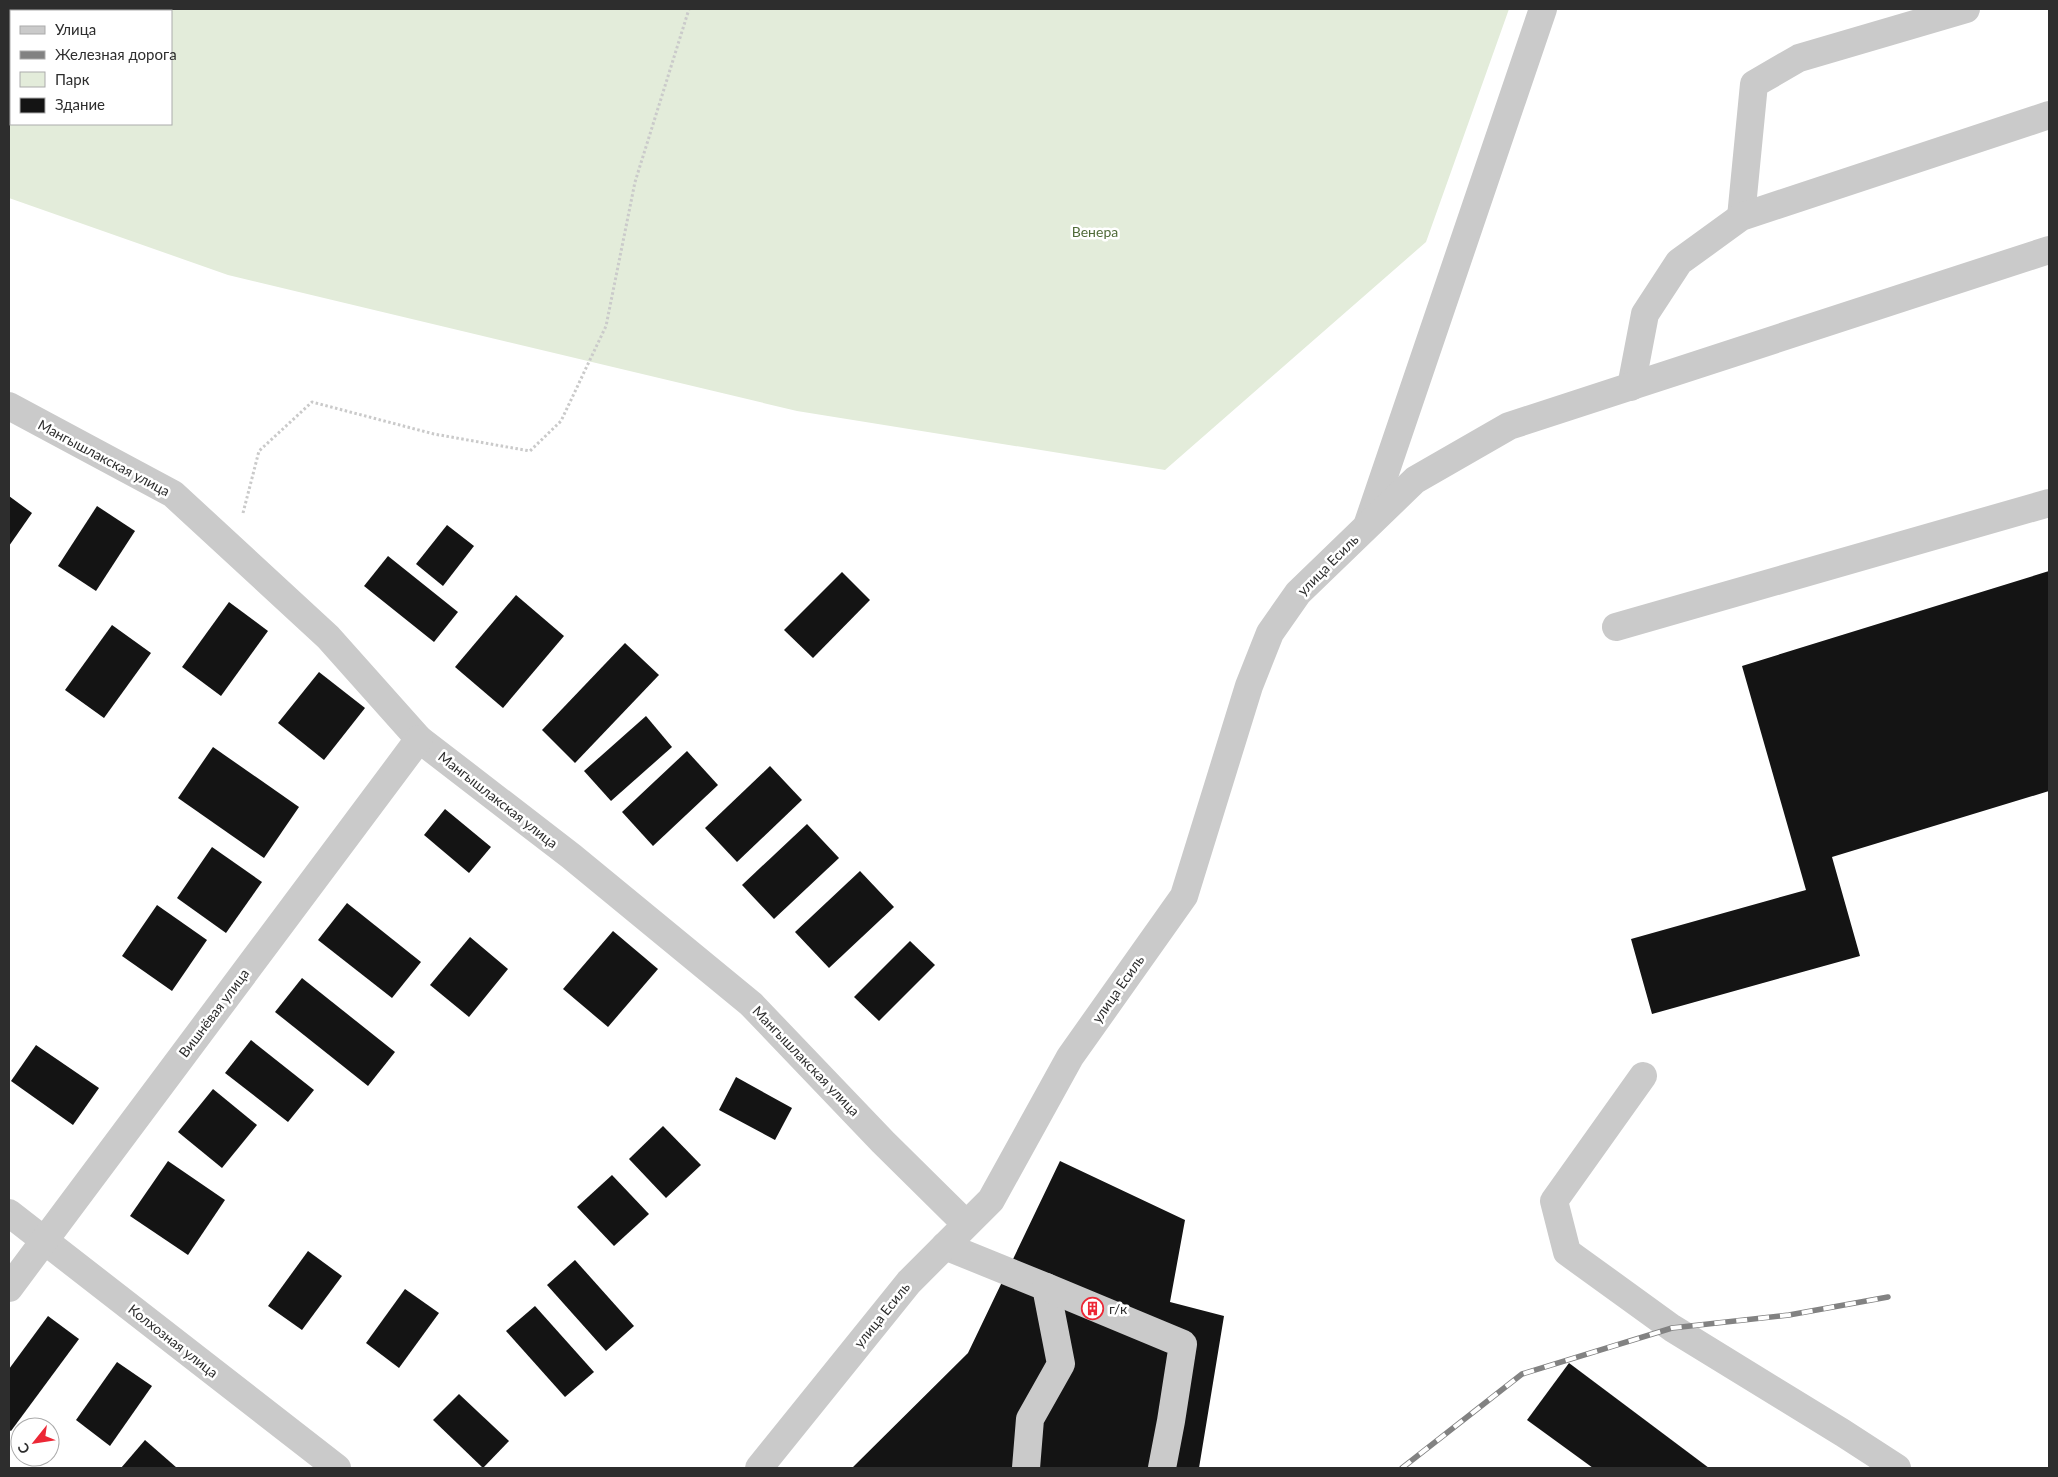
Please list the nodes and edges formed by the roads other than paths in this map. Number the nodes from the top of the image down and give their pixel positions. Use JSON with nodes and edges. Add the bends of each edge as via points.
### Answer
{"nodes":[{"id":1,"x":1543,"y":9,"type":"edge"},
{"id":2,"x":1966,"y":9,"type":"edge"},
{"id":3,"x":2049,"y":115,"type":"edge"},
{"id":4,"x":1741,"y":217,"type":"junction"},
{"id":5,"x":2049,"y":250,"type":"edge"},
{"id":6,"x":1631,"y":387,"type":"junction"},
{"id":7,"x":9,"y":406,"type":"edge"},
{"id":8,"x":2049,"y":503,"type":"edge"},
{"id":9,"x":1366,"y":527,"type":"junction"},
{"id":10,"x":1616,"y":627,"type":"dead end"},
{"id":11,"x":419,"y":739,"type":"junction"},
{"id":12,"x":1643,"y":1076,"type":"dead end"},
{"id":13,"x":9,"y":1213,"type":"edge"},
{"id":14,"x":966,"y":1224,"type":"junction"},
{"id":15,"x":44,"y":1240,"type":"junction"},
{"id":16,"x":944,"y":1246,"type":"junction"},
{"id":17,"x":1046,"y":1287,"type":"junction"},
{"id":18,"x":9,"y":1288,"type":"edge"},
{"id":19,"x":337,"y":1468,"type":"edge"},
{"id":20,"x":759,"y":1468,"type":"edge"},
{"id":21,"x":1026,"y":1468,"type":"edge"},
{"id":22,"x":1162,"y":1468,"type":"edge"},
{"id":23,"x":1897,"y":1468,"type":"edge"}],
"edges":[{"from":1,"to":9,"type":"street"},
{"from":2,"to":4,"type":"street","via":[[1799,58],[1754,84]]},
{"from":3,"to":4,"type":"street"},
{"from":4,"to":6,"type":"street","via":[[1679,262],[1645,314]]},
{"from":5,"to":6,"type":"street","name":"улица Есиль"},
{"from":6,"to":9,"type":"street","name":"улица Есиль","via":[[1509,426],[1415,480]]},
{"from":7,"to":11,"type":"street","name":"Мангышлакская улица","via":[[174,494],[328,637]]},
{"from":8,"to":10,"type":"street"},
{"from":9,"to":14,"type":"street","name":"улица Есиль","via":[[1298,593],[1270,633],[1250,686],[1184,896],[1070,1056],[991,1200]]},
{"from":11,"to":14,"type":"street","name":"Мангышлакская улица","via":[[571,856],[751,1004]]},
{"from":11,"to":15,"type":"street","name":"Вишнёвая улица"},
{"from":12,"to":23,"type":"street","via":[[1554,1201],[1567,1252],[1672,1328]]},
{"from":13,"to":15,"type":"street","name":"Колхозная улица"},
{"from":14,"to":16,"type":"street","name":"улица Есиль"},
{"from":15,"to":18,"type":"street","name":"Вишнёвая улица"},
{"from":15,"to":19,"type":"street","name":"Колхозная улица"},
{"from":16,"to":17,"type":"street"},
{"from":16,"to":20,"type":"street","name":"улица Есиль","via":[[909,1282]]},
{"from":17,"to":21,"type":"street","via":[[1061,1364],[1030,1419]]},
{"from":17,"to":22,"type":"street","via":[[1183,1344]]}]}
